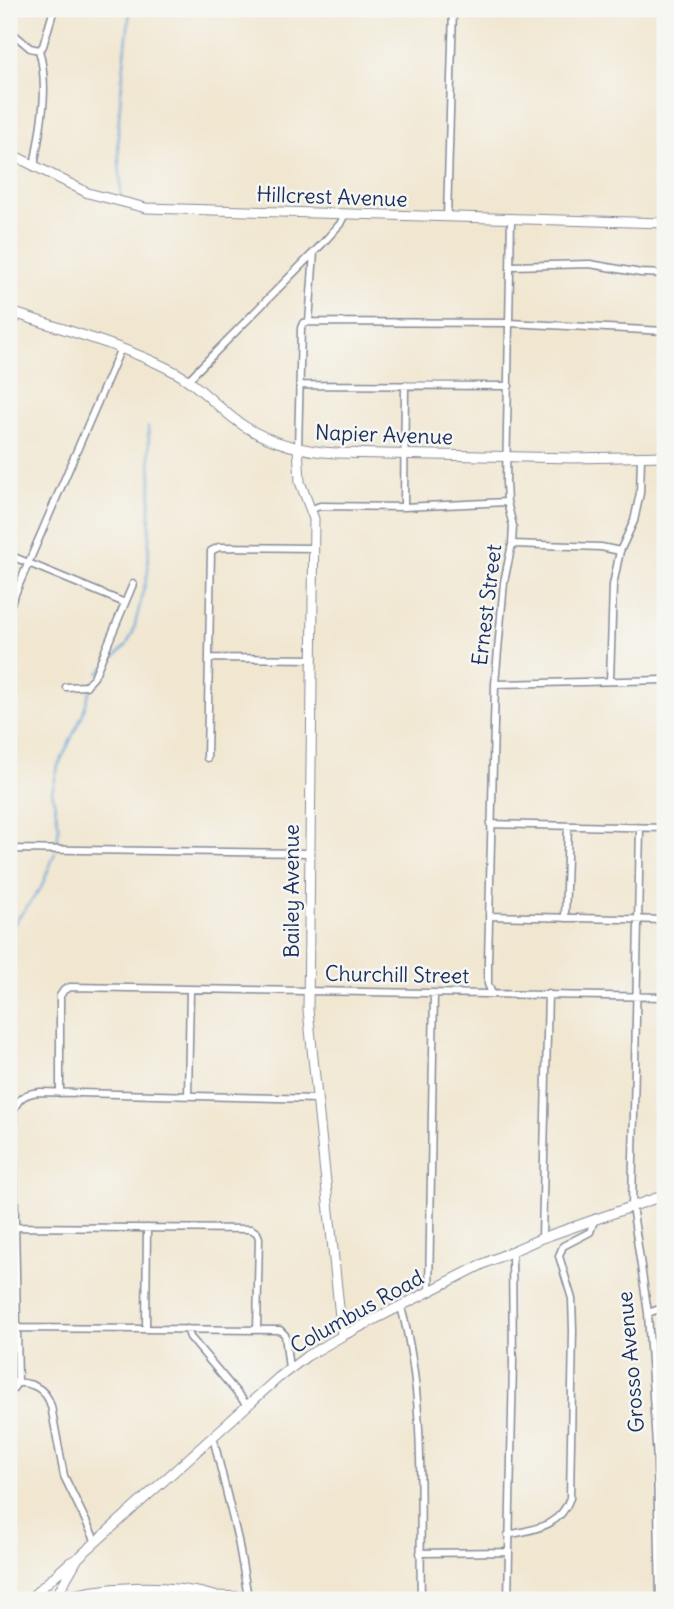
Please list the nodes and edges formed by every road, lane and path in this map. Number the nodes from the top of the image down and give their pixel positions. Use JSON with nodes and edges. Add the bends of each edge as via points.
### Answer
{"nodes":[{"id":1,"x":54,"y":9,"type":"edge"},
{"id":2,"x":453,"y":9,"type":"edge"},
{"id":3,"x":9,"y":30,"type":"edge"},
{"id":4,"x":39,"y":50,"type":"junction"},
{"id":5,"x":9,"y":153,"type":"edge"},
{"id":6,"x":34,"y":167,"type":"junction"},
{"id":7,"x":345,"y":214,"type":"junction"},
{"id":8,"x":447,"y":217,"type":"junction"},
{"id":9,"x":511,"y":219,"type":"junction"},
{"id":10,"x":665,"y":223,"type":"edge"},
{"id":11,"x":314,"y":252,"type":"junction"},
{"id":12,"x":510,"y":266,"type":"junction"},
{"id":13,"x":665,"y":274,"type":"edge"},
{"id":14,"x":13,"y":313,"type":"edge"},
{"id":15,"x":309,"y":322,"type":"junction"},
{"id":16,"x":510,"y":323,"type":"junction"},
{"id":17,"x":665,"y":331,"type":"edge"},
{"id":18,"x":9,"y":336,"type":"edge"},
{"id":19,"x":121,"y":348,"type":"junction"},
{"id":20,"x":188,"y":380,"type":"junction"},
{"id":21,"x":300,"y":385,"type":"junction"},
{"id":22,"x":405,"y":385,"type":"junction"},
{"id":23,"x":509,"y":386,"type":"junction"},
{"id":24,"x":298,"y":448,"type":"junction"},
{"id":25,"x":405,"y":454,"type":"junction"},
{"id":26,"x":508,"y":456,"type":"junction"},
{"id":27,"x":665,"y":456,"type":"edge"},
{"id":28,"x":641,"y":457,"type":"junction"},
{"id":29,"x":507,"y":502,"type":"junction"},
{"id":30,"x":404,"y":507,"type":"junction"},
{"id":31,"x":312,"y":509,"type":"junction"},
{"id":32,"x":512,"y":544,"type":"junction"},
{"id":33,"x":314,"y":548,"type":"junction"},
{"id":34,"x":620,"y":551,"type":"junction"},
{"id":35,"x":9,"y":555,"type":"edge"},
{"id":36,"x":28,"y":563,"type":"junction"},
{"id":37,"x":133,"y":584,"type":"dead end"},
{"id":38,"x":125,"y":603,"type":"junction"},
{"id":39,"x":9,"y":608,"type":"edge"},
{"id":40,"x":210,"y":658,"type":"junction"},
{"id":41,"x":313,"y":659,"type":"junction"},
{"id":42,"x":665,"y":680,"type":"edge"},
{"id":43,"x":610,"y":681,"type":"junction"},
{"id":44,"x":495,"y":684,"type":"junction"},
{"id":45,"x":66,"y":687,"type":"dead end"},
{"id":46,"x":207,"y":758,"type":"dead end"},
{"id":47,"x":490,"y":824,"type":"junction"},
{"id":48,"x":568,"y":826,"type":"junction"},
{"id":49,"x":640,"y":828,"type":"junction"},
{"id":50,"x":665,"y":828,"type":"edge"},
{"id":51,"x":9,"y":849,"type":"edge"},
{"id":52,"x":309,"y":853,"type":"junction"},
{"id":53,"x":488,"y":916,"type":"junction"},
{"id":54,"x":565,"y":918,"type":"junction"},
{"id":55,"x":638,"y":920,"type":"junction"},
{"id":56,"x":665,"y":920,"type":"edge"},
{"id":57,"x":190,"y":990,"type":"junction"},
{"id":58,"x":309,"y":992,"type":"junction"},
{"id":59,"x":434,"y":993,"type":"junction"},
{"id":60,"x":492,"y":994,"type":"junction"},
{"id":61,"x":548,"y":995,"type":"junction"},
{"id":62,"x":635,"y":995,"type":"junction"},
{"id":63,"x":665,"y":996,"type":"edge"},
{"id":64,"x":60,"y":1093,"type":"junction"},
{"id":65,"x":188,"y":1096,"type":"junction"},
{"id":66,"x":317,"y":1099,"type":"junction"},
{"id":67,"x":11,"y":1156,"type":"edge"},
{"id":68,"x":665,"y":1195,"type":"edge"},
{"id":69,"x":632,"y":1206,"type":"junction"},
{"id":70,"x":595,"y":1218,"type":"junction"},
{"id":71,"x":15,"y":1227,"type":"junction"},
{"id":72,"x":147,"y":1228,"type":"junction"},
{"id":73,"x":542,"y":1238,"type":"junction"},
{"id":74,"x":512,"y":1251,"type":"junction"},
{"id":75,"x":12,"y":1271,"type":"edge"},
{"id":76,"x":429,"y":1292,"type":"junction"},
{"id":77,"x":401,"y":1307,"type":"junction"},
{"id":78,"x":665,"y":1307,"type":"edge"},
{"id":79,"x":648,"y":1313,"type":"junction"},
{"id":80,"x":18,"y":1328,"type":"junction"},
{"id":81,"x":146,"y":1329,"type":"junction"},
{"id":82,"x":187,"y":1329,"type":"junction"},
{"id":83,"x":257,"y":1329,"type":"junction"},
{"id":84,"x":342,"y":1336,"type":"junction"},
{"id":85,"x":289,"y":1369,"type":"junction"},
{"id":86,"x":9,"y":1382,"type":"edge"},
{"id":87,"x":18,"y":1382,"type":"junction"},
{"id":88,"x":9,"y":1394,"type":"edge"},
{"id":89,"x":247,"y":1405,"type":"junction"},
{"id":90,"x":214,"y":1437,"type":"junction"},
{"id":91,"x":657,"y":1462,"type":"junction"},
{"id":92,"x":665,"y":1463,"type":"edge"},
{"id":93,"x":508,"y":1535,"type":"junction"},
{"id":94,"x":96,"y":1542,"type":"junction"},
{"id":95,"x":508,"y":1552,"type":"junction"},
{"id":96,"x":420,"y":1553,"type":"junction"},
{"id":97,"x":78,"y":1558,"type":"junction"},
{"id":98,"x":214,"y":1596,"type":"junction"},
{"id":99,"x":248,"y":1597,"type":"junction"},
{"id":100,"x":28,"y":1600,"type":"edge"},
{"id":101,"x":55,"y":1600,"type":"edge"},
{"id":102,"x":198,"y":1600,"type":"edge"},
{"id":103,"x":335,"y":1600,"type":"edge"},
{"id":104,"x":344,"y":1600,"type":"edge"},
{"id":105,"x":421,"y":1600,"type":"edge"},
{"id":106,"x":508,"y":1600,"type":"edge"},
{"id":107,"x":660,"y":1600,"type":"edge"}],
"edges":[{"from":1,"to":4,"type":"street"},
{"from":2,"to":8,"type":"street"},
{"from":3,"to":4,"type":"street"},
{"from":4,"to":6,"type":"street","via":[[44,102]]},
{"from":5,"to":6,"type":"street","name":"Hillcrest Avenue"},
{"from":6,"to":7,"type":"street","name":"Hillcrest Avenue","via":[[88,193],[146,208]]},
{"from":7,"to":8,"type":"street","name":"Hillcrest Avenue"},
{"from":7,"to":11,"type":"street"},
{"from":8,"to":9,"type":"street","name":"Hillcrest Avenue"},
{"from":9,"to":10,"type":"street","name":"Hillcrest Avenue"},
{"from":9,"to":12,"type":"street","name":"Ernest Street"},
{"from":11,"to":15,"type":"street"},
{"from":11,"to":20,"type":"street"},
{"from":12,"to":13,"type":"street","via":[[590,264]]},
{"from":12,"to":16,"type":"street","name":"Ernest Street"},
{"from":14,"to":18,"type":"street"},
{"from":14,"to":19,"type":"street","name":"Napier Avenue"},
{"from":15,"to":16,"type":"street"},
{"from":15,"to":21,"type":"street","via":[[301,328]]},
{"from":16,"to":17,"type":"street"},
{"from":16,"to":23,"type":"street","name":"Ernest Street"},
{"from":19,"to":20,"type":"street","name":"Napier Avenue"},
{"from":19,"to":36,"type":"street"},
{"from":20,"to":24,"type":"street","name":"Napier Avenue","via":[[243,426]]},
{"from":21,"to":22,"type":"street"},
{"from":21,"to":24,"type":"street"},
{"from":22,"to":23,"type":"street"},
{"from":22,"to":25,"type":"street"},
{"from":23,"to":26,"type":"street","name":"Ernest Street"},
{"from":24,"to":25,"type":"street","name":"Napier Avenue"},
{"from":24,"to":31,"type":"street","name":"Bailey Avenue","via":[[300,482]]},
{"from":25,"to":26,"type":"street","name":"Napier Avenue"},
{"from":25,"to":30,"type":"street"},
{"from":26,"to":28,"type":"street","name":"Napier Avenue"},
{"from":26,"to":29,"type":"street","name":"Ernest Street"},
{"from":27,"to":28,"type":"street","name":"Napier Avenue"},
{"from":28,"to":34,"type":"street","via":[[634,521]]},
{"from":29,"to":30,"type":"street"},
{"from":29,"to":32,"type":"street","name":"Ernest Street"},
{"from":30,"to":31,"type":"street"},
{"from":31,"to":33,"type":"street","name":"Bailey Avenue"},
{"from":32,"to":34,"type":"street"},
{"from":32,"to":44,"type":"street","name":"Ernest Street"},
{"from":33,"to":40,"type":"street","via":[[213,548]]},
{"from":33,"to":41,"type":"street","name":"Bailey Avenue"},
{"from":34,"to":43,"type":"street","via":[[613,585]]},
{"from":35,"to":36,"type":"street"},
{"from":36,"to":38,"type":"street"},
{"from":36,"to":39,"type":"street"},
{"from":37,"to":38,"type":"street"},
{"from":38,"to":45,"type":"street","via":[[94,677],[86,686]]},
{"from":40,"to":41,"type":"street"},
{"from":40,"to":46,"type":"street"},
{"from":41,"to":52,"type":"street","name":"Bailey Avenue"},
{"from":42,"to":43,"type":"street"},
{"from":43,"to":44,"type":"street"},
{"from":44,"to":47,"type":"street","name":"Ernest Street"},
{"from":47,"to":48,"type":"street"},
{"from":47,"to":53,"type":"street","name":"Ernest Street"},
{"from":48,"to":49,"type":"street"},
{"from":48,"to":54,"type":"street"},
{"from":49,"to":50,"type":"street"},
{"from":49,"to":55,"type":"street","name":"Grosso Avenue"},
{"from":51,"to":52,"type":"street"},
{"from":52,"to":58,"type":"street","name":"Bailey Avenue"},
{"from":53,"to":54,"type":"street"},
{"from":53,"to":60,"type":"street","name":"Ernest Street"},
{"from":54,"to":55,"type":"street"},
{"from":55,"to":56,"type":"street"},
{"from":55,"to":62,"type":"street","name":"Grosso Avenue"},
{"from":57,"to":58,"type":"street","name":"Churchill Street"},
{"from":57,"to":64,"type":"street","name":"Churchill Street","via":[[64,990],[60,996]]},
{"from":57,"to":65,"type":"street"},
{"from":58,"to":59,"type":"street","name":"Churchill Street"},
{"from":58,"to":66,"type":"street","name":"Bailey Avenue"},
{"from":59,"to":60,"type":"street","name":"Churchill Street"},
{"from":59,"to":76,"type":"street"},
{"from":60,"to":61,"type":"street","name":"Churchill Street"},
{"from":61,"to":62,"type":"street","name":"Churchill Street"},
{"from":61,"to":73,"type":"street"},
{"from":62,"to":63,"type":"street","name":"Churchill Street"},
{"from":62,"to":69,"type":"street","name":"Grosso Avenue"},
{"from":64,"to":65,"type":"street"},
{"from":64,"to":67,"type":"street","via":[[26,1094],[16,1103]]},
{"from":65,"to":66,"type":"street"},
{"from":66,"to":84,"type":"street","name":"Bailey Avenue"},
{"from":67,"to":71,"type":"street"},
{"from":68,"to":69,"type":"street","name":"Columbus Road"},
{"from":69,"to":70,"type":"street","name":"Columbus Road"},
{"from":69,"to":79,"type":"street","name":"Grosso Avenue"},
{"from":70,"to":73,"type":"street","name":"Columbus Road"},
{"from":70,"to":93,"type":"street","via":[[590,1232],[563,1246],[559,1256],[572,1299],[570,1497],[555,1522]]},
{"from":71,"to":72,"type":"street"},
{"from":71,"to":75,"type":"street"},
{"from":72,"to":81,"type":"street"},
{"from":72,"to":83,"type":"street","via":[[248,1229],[257,1233]]},
{"from":73,"to":74,"type":"street","name":"Columbus Road"},
{"from":74,"to":76,"type":"street","name":"Columbus Road"},
{"from":74,"to":93,"type":"street"},
{"from":75,"to":80,"type":"street"},
{"from":76,"to":77,"type":"street","name":"Columbus Road"},
{"from":77,"to":84,"type":"street","name":"Columbus Road"},
{"from":77,"to":96,"type":"street","via":[[415,1374]]},
{"from":78,"to":79,"type":"street"},
{"from":79,"to":91,"type":"street","name":"Grosso Avenue"},
{"from":80,"to":81,"type":"street"},
{"from":80,"to":87,"type":"street"},
{"from":81,"to":82,"type":"street"},
{"from":82,"to":83,"type":"street"},
{"from":82,"to":89,"type":"street"},
{"from":83,"to":85,"type":"street","via":[[284,1333]]},
{"from":84,"to":85,"type":"street","name":"Columbus Road"},
{"from":85,"to":89,"type":"street","name":"Columbus Road"},
{"from":86,"to":87,"type":"street"},
{"from":87,"to":88,"type":"street"},
{"from":87,"to":94,"type":"street","via":[[34,1385],[49,1400],[64,1476]]},
{"from":89,"to":90,"type":"street","name":"Columbus Road"},
{"from":90,"to":94,"type":"street","name":"Columbus Road"},
{"from":90,"to":99,"type":"street"},
{"from":91,"to":92,"type":"street"},
{"from":91,"to":107,"type":"street","name":"Grosso Avenue"},
{"from":93,"to":95,"type":"street"},
{"from":94,"to":97,"type":"street","name":"Columbus Road"},
{"from":95,"to":96,"type":"street"},
{"from":95,"to":106,"type":"street"},
{"from":96,"to":105,"type":"street"},
{"from":97,"to":100,"type":"street","name":"Columbus Road"},
{"from":97,"to":101,"type":"street","name":"Columbus Road"},
{"from":98,"to":99,"type":"street"},
{"from":98,"to":101,"type":"street","via":[[194,1591],[109,1589]]},
{"from":98,"to":102,"type":"street"},
{"from":99,"to":103,"type":"street"},
{"from":103,"to":104,"type":"street"}]}
